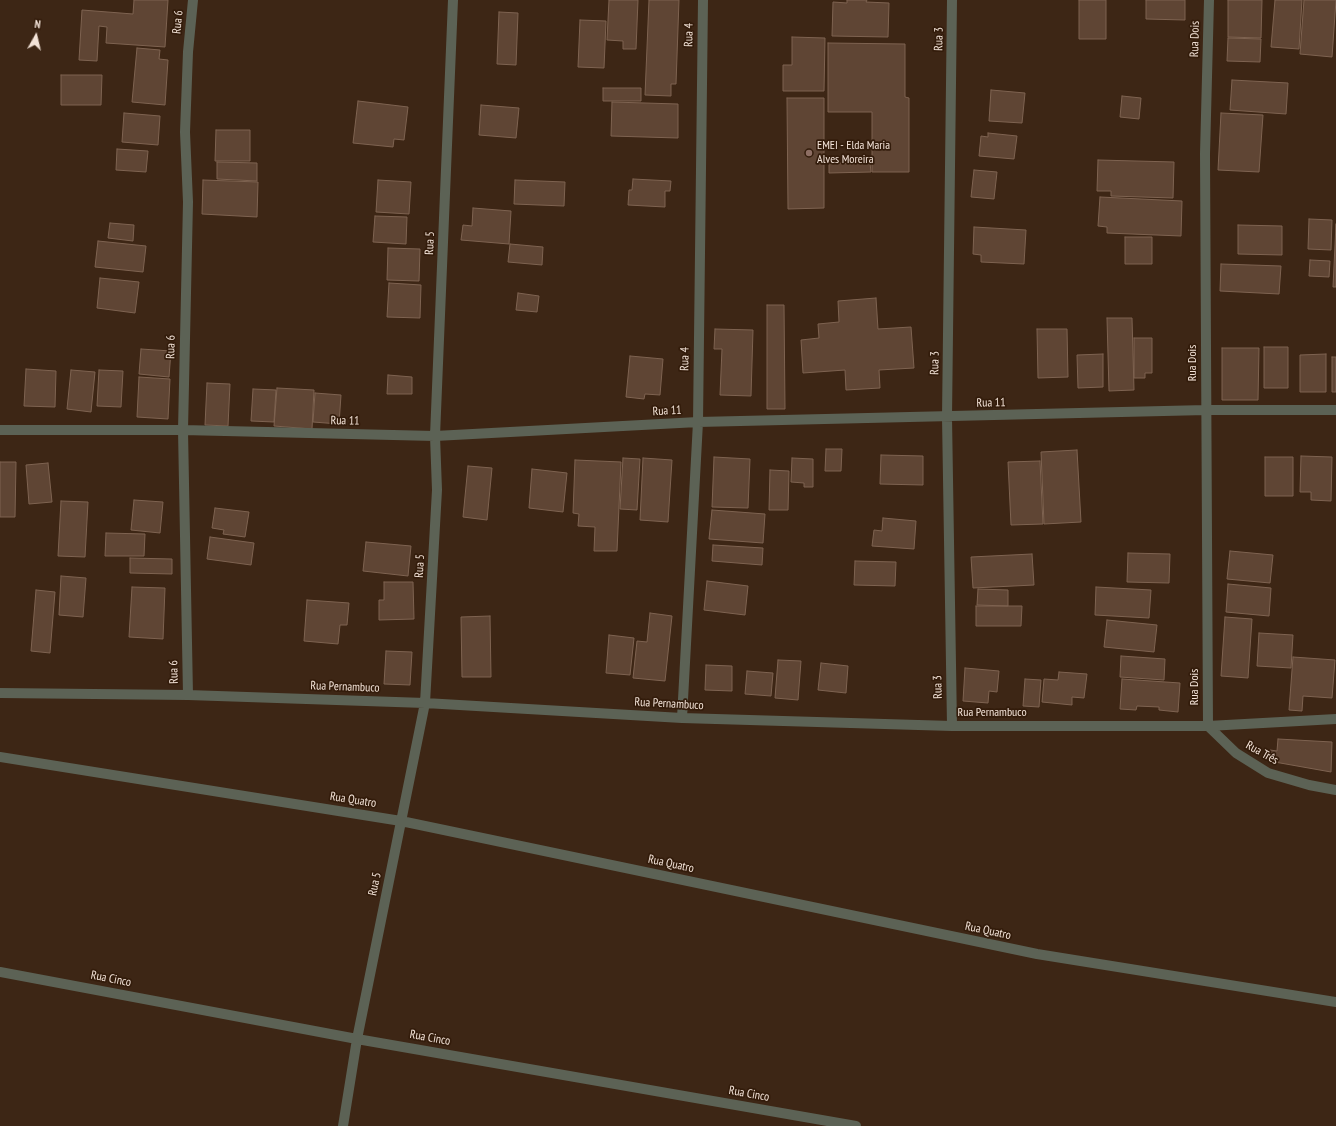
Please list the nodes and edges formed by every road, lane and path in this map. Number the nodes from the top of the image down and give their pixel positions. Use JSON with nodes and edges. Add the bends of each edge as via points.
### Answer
{"nodes":[{"id":1,"x":194,"y":0,"type":"edge"},
{"id":2,"x":453,"y":0,"type":"edge"},
{"id":3,"x":703,"y":0,"type":"edge"},
{"id":4,"x":952,"y":0,"type":"edge"},
{"id":5,"x":1209,"y":0,"type":"edge"},
{"id":6,"x":1206,"y":410,"type":"junction"},
{"id":7,"x":1336,"y":410,"type":"edge"},
{"id":8,"x":947,"y":417,"type":"junction"},
{"id":9,"x":698,"y":422,"type":"junction"},
{"id":10,"x":0,"y":430,"type":"edge"},
{"id":11,"x":183,"y":430,"type":"junction"},
{"id":12,"x":435,"y":436,"type":"junction"},
{"id":13,"x":0,"y":693,"type":"edge"},
{"id":14,"x":188,"y":695,"type":"junction"},
{"id":15,"x":425,"y":703,"type":"junction"},
{"id":16,"x":682,"y":718,"type":"junction"},
{"id":17,"x":1336,"y":719,"type":"edge"},
{"id":18,"x":952,"y":726,"type":"junction"},
{"id":19,"x":1208,"y":726,"type":"junction"},
{"id":20,"x":0,"y":757,"type":"edge"},
{"id":21,"x":1336,"y":790,"type":"edge"},
{"id":22,"x":401,"y":821,"type":"junction"},
{"id":23,"x":0,"y":972,"type":"edge"},
{"id":24,"x":1336,"y":1002,"type":"edge"},
{"id":25,"x":357,"y":1039,"type":"junction"},
{"id":26,"x":343,"y":1126,"type":"edge"},
{"id":27,"x":856,"y":1126,"type":"edge"}],
"edges":[{"from":1,"to":11,"type":"street","name":"Rua 6","via":[[188,52],[185,132],[188,202]]},
{"from":2,"to":12,"type":"street","name":"Rua 5"},
{"from":3,"to":9,"type":"street","name":"Rua 4"},
{"from":4,"to":8,"type":"street","name":"Rua 3"},
{"from":5,"to":6,"type":"street","name":"Rua Dois","via":[[1205,154]]},
{"from":6,"to":7,"type":"street","name":"Rua 11"},
{"from":6,"to":8,"type":"street","name":"Rua 11"},
{"from":6,"to":19,"type":"street","name":"Rua Dois"},
{"from":8,"to":9,"type":"street","name":"Rua 11"},
{"from":8,"to":18,"type":"street","name":"Rua 3"},
{"from":9,"to":12,"type":"street","name":"Rua 11"},
{"from":9,"to":16,"type":"street","name":"Rua 4"},
{"from":10,"to":11,"type":"street","name":"Rua 11"},
{"from":11,"to":12,"type":"street","name":"Rua 11"},
{"from":11,"to":14,"type":"street","name":"Rua 6"},
{"from":12,"to":15,"type":"street","name":"Rua 5","via":[[438,490]]},
{"from":13,"to":14,"type":"street","name":"Rua Pernambuco"},
{"from":14,"to":15,"type":"street","name":"Rua Pernambuco"},
{"from":15,"to":16,"type":"street","name":"Rua Pernambuco"},
{"from":15,"to":22,"type":"street","name":"Rua 5"},
{"from":16,"to":18,"type":"street","name":"Rua Pernambuco"},
{"from":17,"to":19,"type":"street","name":"Rua Pernambuco"},
{"from":18,"to":19,"type":"street","name":"Rua Pernambuco"},
{"from":19,"to":21,"type":"street","name":"Rua Três","via":[[1236,754],[1268,773]]},
{"from":20,"to":22,"type":"street","name":"Rua Quatro"},
{"from":22,"to":24,"type":"street","name":"Rua Quatro","via":[[1037,954]]},
{"from":22,"to":25,"type":"street","name":"Rua 5"},
{"from":23,"to":25,"type":"street","name":"Rua Cinco"},
{"from":25,"to":26,"type":"street","name":"Rua 5"},
{"from":25,"to":27,"type":"street","name":"Rua Cinco"}]}
